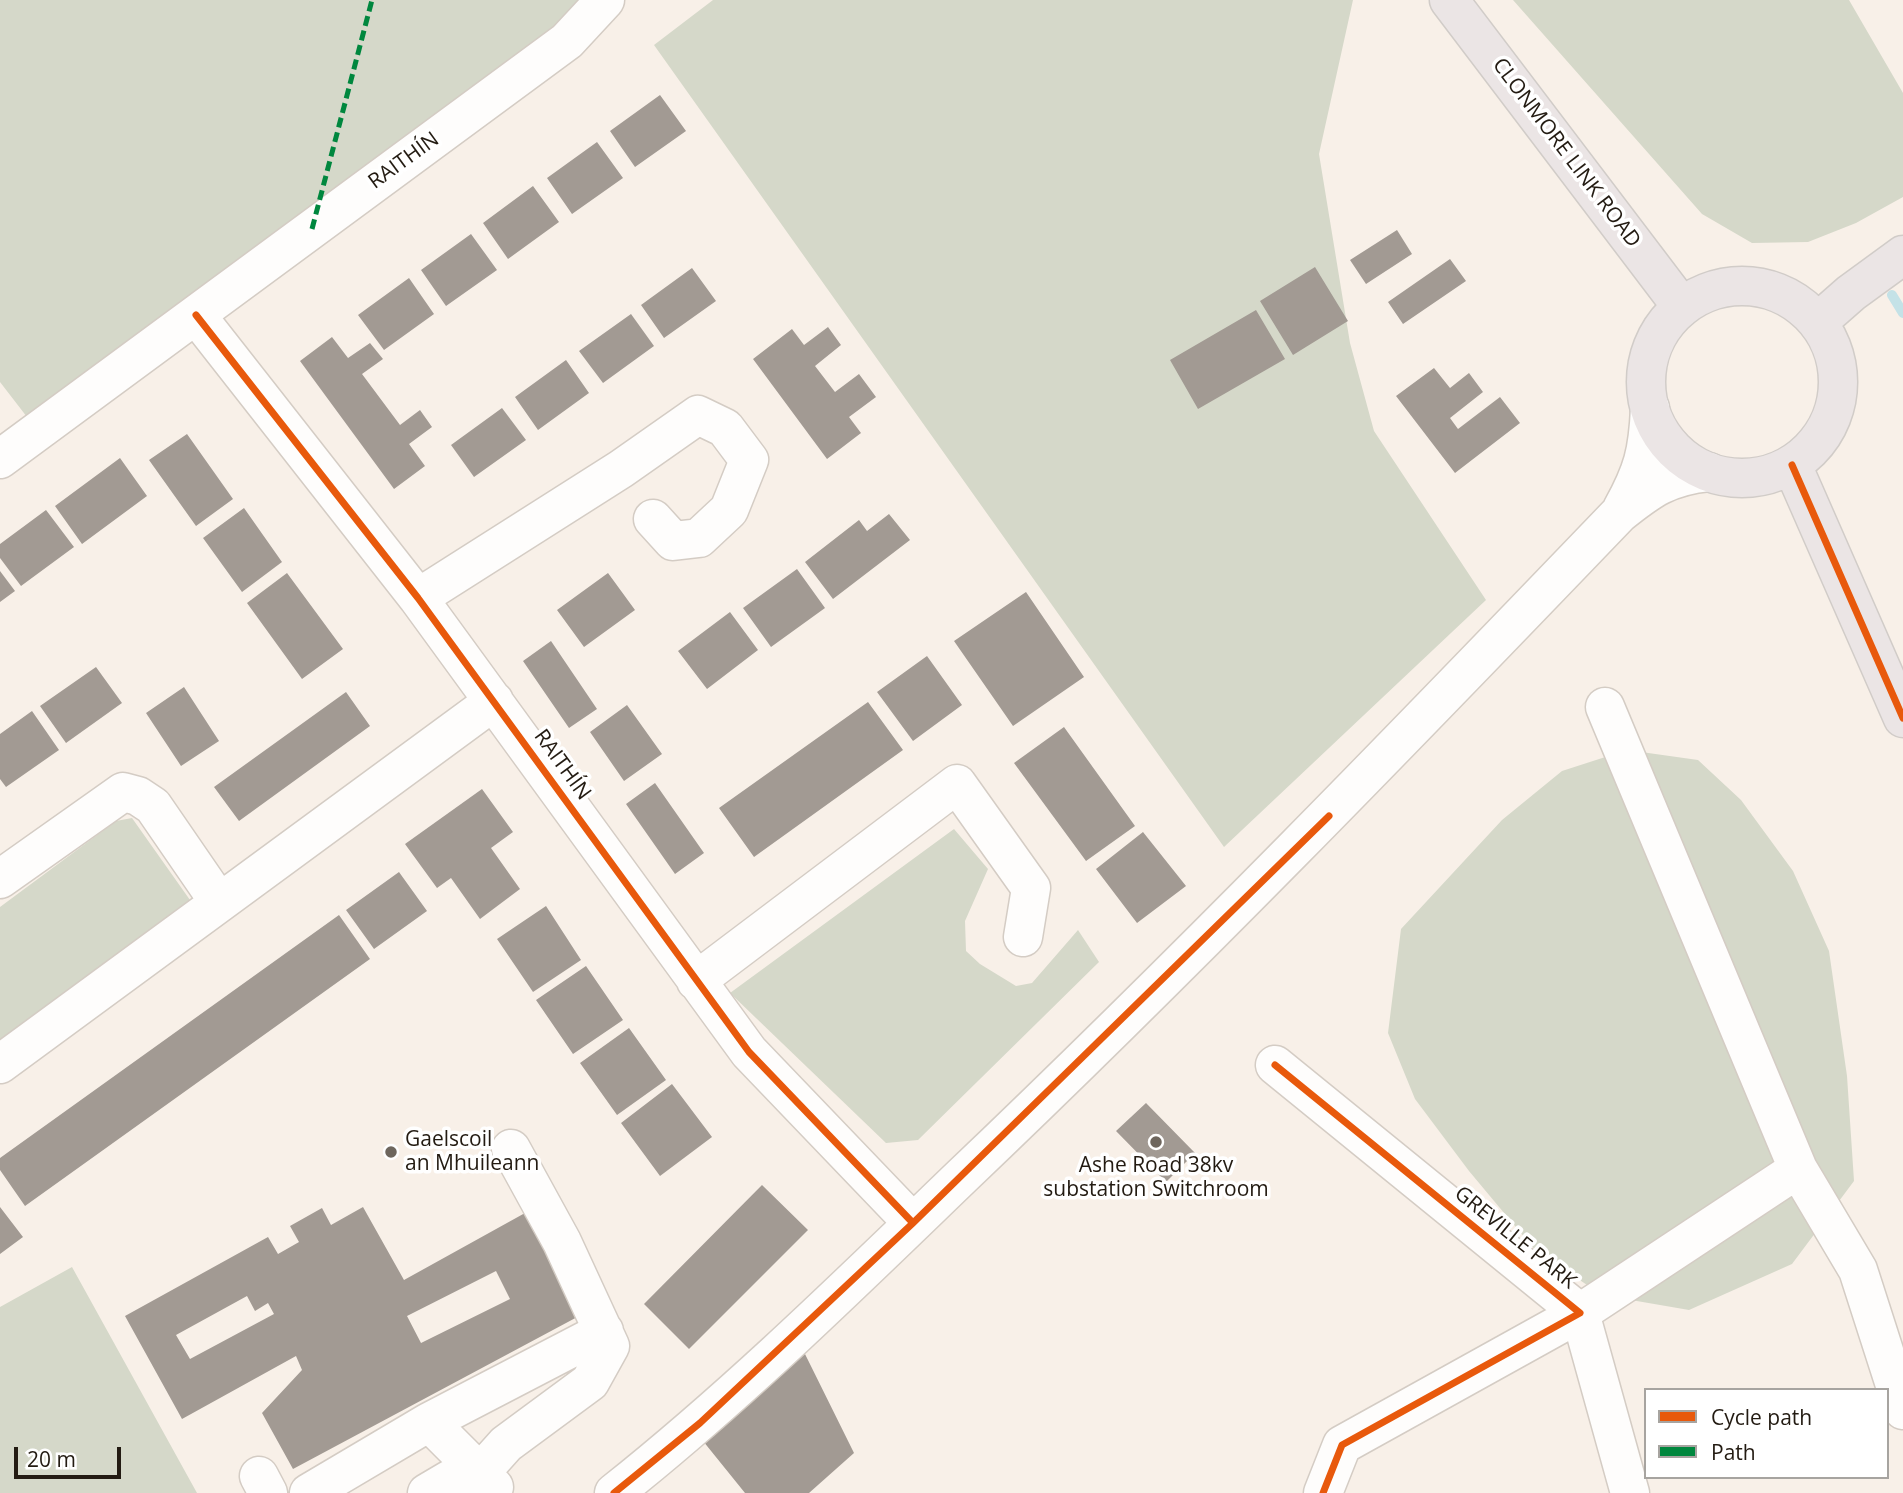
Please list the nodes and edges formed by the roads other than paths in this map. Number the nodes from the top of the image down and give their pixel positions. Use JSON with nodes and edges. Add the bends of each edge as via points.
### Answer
{"nodes":[{"id":1,"x":605,"y":0,"type":"edge"},
{"id":2,"x":1450,"y":0,"type":"edge"},
{"id":3,"x":1903,"y":255,"type":"edge"},
{"id":4,"x":1682,"y":307,"type":"junction"},
{"id":5,"x":196,"y":315,"type":"junction"},
{"id":6,"x":1818,"y":322,"type":"junction"},
{"id":7,"x":1650,"y":408,"type":"junction"},
{"id":8,"x":0,"y":459,"type":"edge"},
{"id":9,"x":1792,"y":465,"type":"junction"},
{"id":10,"x":1709,"y":472,"type":"junction"},
{"id":11,"x":1619,"y":514,"type":"junction"},
{"id":12,"x":653,"y":519,"type":"dead end"},
{"id":13,"x":418,"y":598,"type":"junction"},
{"id":14,"x":494,"y":701,"type":"junction"},
{"id":15,"x":1605,"y":707,"type":"dead end"},
{"id":16,"x":1903,"y":718,"type":"edge"},
{"id":17,"x":0,"y":879,"type":"edge"},
{"id":18,"x":219,"y":902,"type":"junction"},
{"id":19,"x":1023,"y":937,"type":"dead end"},
{"id":20,"x":696,"y":981,"type":"junction"},
{"id":21,"x":0,"y":1064,"type":"edge"},
{"id":22,"x":1275,"y":1065,"type":"dead end"},
{"id":23,"x":512,"y":1149,"type":"dead end"},
{"id":24,"x":1798,"y":1169,"type":"junction"},
{"id":25,"x":914,"y":1223,"type":"junction"},
{"id":26,"x":1580,"y":1313,"type":"junction"},
{"id":27,"x":604,"y":1331,"type":"junction"},
{"id":28,"x":1903,"y":1410,"type":"edge"},
{"id":29,"x":429,"y":1422,"type":"junction"},
{"id":30,"x":489,"y":1483,"type":"edge"},
{"id":31,"x":632,"y":1487,"type":"edge"},
{"id":32,"x":309,"y":1493,"type":"edge"},
{"id":33,"x":427,"y":1493,"type":"edge"},
{"id":34,"x":1322,"y":1493,"type":"edge"},
{"id":35,"x":1630,"y":1493,"type":"edge"}],
"edges":[{"from":1,"to":5,"type":"street","name":"RAITHÍN","via":[[567,41]]},
{"from":2,"to":4,"type":"main road","name":"CLONMORE LINK ROAD"},
{"from":3,"to":6,"type":"main road"},
{"from":4,"to":6,"type":"main road","via":[[1708,292],[1768,289],[1796,302]]},
{"from":4,"to":7,"type":"main road","via":[[1663,328],[1651,353],[1646,380]]},
{"from":5,"to":8,"type":"street","name":"RAITHÍN"},
{"from":5,"to":13,"type":"street","name":"RAITHÍN"},
{"from":6,"to":9,"type":"main road","via":[[1832,346],[1838,372],[1837,399],[1829,425]]},
{"from":7,"to":10,"type":"main road","via":[[1672,447]]},
{"from":7,"to":11,"type":"street","via":[[1642,473]]},
{"from":9,"to":10,"type":"main road","via":[[1765,475],[1737,478]]},
{"from":9,"to":16,"type":"main road"},
{"from":10,"to":11,"type":"street","via":[[1682,475],[1653,487]]},
{"from":11,"to":25,"type":"street","via":[[1267,879]]},
{"from":12,"to":13,"type":"street","via":[[673,541],[699,538],[729,510],[749,460],[725,429],[698,415]]},
{"from":13,"to":14,"type":"street","name":"RAITHÍN"},
{"from":14,"to":18,"type":"street"},
{"from":14,"to":20,"type":"street","name":"RAITHÍN"},
{"from":15,"to":24,"type":"street"},
{"from":17,"to":18,"type":"street","via":[[123,792],[153,806]]},
{"from":18,"to":21,"type":"street"},
{"from":19,"to":20,"type":"street","via":[[1031,888],[957,784]]},
{"from":20,"to":25,"type":"street","name":"RAITHÍN","via":[[749,1052]]},
{"from":22,"to":26,"type":"street","name":"GREVILLE PARK"},
{"from":23,"to":27,"type":"street"},
{"from":24,"to":26,"type":"street","name":"GREVILLE PARK"},
{"from":24,"to":28,"type":"street","via":[[1857,1270]]},
{"from":25,"to":31,"type":"street"},
{"from":26,"to":34,"type":"street","name":"GREVILLE PARK","via":[[1342,1445]]},
{"from":26,"to":35,"type":"street","name":"GREVILLE PARK"},
{"from":27,"to":29,"type":"street"},
{"from":27,"to":30,"type":"street","via":[[610,1346],[590,1382],[514,1437]]},
{"from":29,"to":30,"type":"street"},
{"from":29,"to":32,"type":"street"},
{"from":30,"to":33,"type":"street","via":[[449,1480]]}]}
